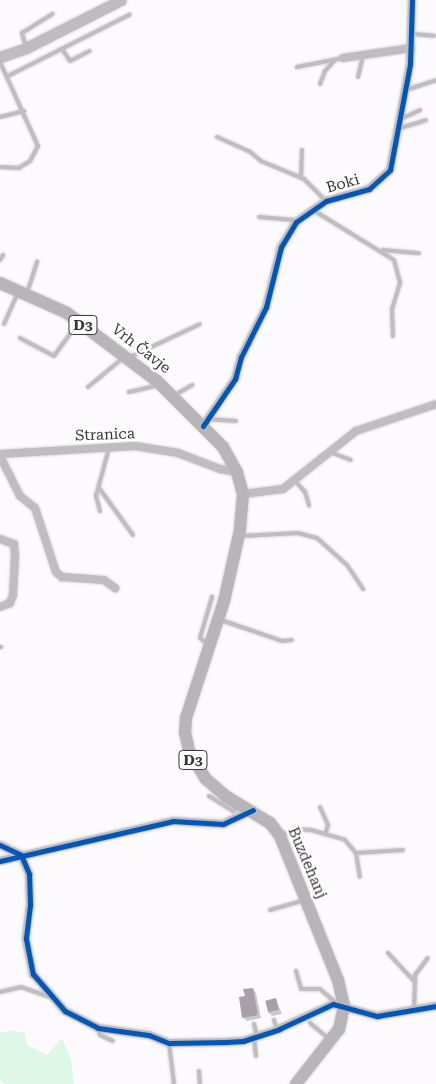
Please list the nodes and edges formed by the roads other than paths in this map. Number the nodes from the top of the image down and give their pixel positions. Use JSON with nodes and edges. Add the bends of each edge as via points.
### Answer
{"nodes":[{"id":1,"x":121,"y":0,"type":"edge"},
{"id":2,"x":412,"y":0,"type":"edge"},
{"id":3,"x":53,"y":14,"type":"dead end"},
{"id":4,"x":129,"y":15,"type":"dead end"},
{"id":5,"x":413,"y":34,"type":"junction"},
{"id":6,"x":434,"y":36,"type":"dead end"},
{"id":7,"x":26,"y":48,"type":"junction"},
{"id":8,"x":411,"y":48,"type":"junction"},
{"id":9,"x":62,"y":49,"type":"junction"},
{"id":10,"x":90,"y":51,"type":"dead end"},
{"id":11,"x":363,"y":55,"type":"junction"},
{"id":12,"x":1,"y":57,"type":"edge"},
{"id":13,"x":339,"y":59,"type":"junction"},
{"id":14,"x":297,"y":67,"type":"dead end"},
{"id":15,"x":8,"y":76,"type":"junction"},
{"id":16,"x":358,"y":77,"type":"dead end"},
{"id":17,"x":436,"y":80,"type":"edge"},
{"id":18,"x":320,"y":84,"type":"dead end"},
{"id":19,"x":404,"y":91,"type":"junction"},
{"id":20,"x":420,"y":110,"type":"dead end"},
{"id":21,"x":24,"y":111,"type":"junction"},
{"id":22,"x":0,"y":117,"type":"edge"},
{"id":23,"x":426,"y":120,"type":"dead end"},
{"id":24,"x":397,"y":121,"type":"junction"},
{"id":25,"x":395,"y":130,"type":"junction"},
{"id":26,"x":217,"y":136,"type":"dead end"},
{"id":27,"x":302,"y":150,"type":"dead end"},
{"id":28,"x":0,"y":167,"type":"edge"},
{"id":29,"x":301,"y":178,"type":"junction"},
{"id":30,"x":326,"y":200,"type":"junction"},
{"id":31,"x":311,"y":208,"type":"junction"},
{"id":32,"x":260,"y":217,"type":"dead end"},
{"id":33,"x":298,"y":220,"type":"junction"},
{"id":34,"x":379,"y":249,"type":"junction"},
{"id":35,"x":419,"y":253,"type":"dead end"},
{"id":36,"x":3,"y":255,"type":"dead end"},
{"id":37,"x":0,"y":260,"type":"edge"},
{"id":38,"x":37,"y":262,"type":"dead end"},
{"id":39,"x":0,"y":283,"type":"edge"},
{"id":40,"x":23,"y":292,"type":"junction"},
{"id":41,"x":78,"y":322,"type":"junction"},
{"id":42,"x":4,"y":324,"type":"dead end"},
{"id":43,"x":200,"y":324,"type":"dead end"},
{"id":44,"x":393,"y":336,"type":"dead end"},
{"id":45,"x":20,"y":338,"type":"dead end"},
{"id":46,"x":126,"y":357,"type":"junction"},
{"id":47,"x":160,"y":384,"type":"junction"},
{"id":48,"x":192,"y":385,"type":"dead end"},
{"id":49,"x":88,"y":388,"type":"dead end"},
{"id":50,"x":129,"y":392,"type":"dead end"},
{"id":51,"x":173,"y":396,"type":"junction"},
{"id":52,"x":436,"y":406,"type":"edge"},
{"id":53,"x":236,"y":421,"type":"dead end"},
{"id":54,"x":206,"y":423,"type":"junction"},
{"id":55,"x":109,"y":448,"type":"junction"},
{"id":56,"x":330,"y":452,"type":"junction"},
{"id":57,"x":0,"y":455,"type":"edge"},
{"id":58,"x":351,"y":460,"type":"dead end"},
{"id":59,"x":237,"y":472,"type":"junction"},
{"id":60,"x":296,"y":482,"type":"junction"},
{"id":61,"x":99,"y":488,"type":"junction"},
{"id":62,"x":243,"y":494,"type":"junction"},
{"id":63,"x":309,"y":505,"type":"dead end"},
{"id":64,"x":100,"y":511,"type":"dead end"},
{"id":65,"x":133,"y":535,"type":"dead end"},
{"id":66,"x":239,"y":536,"type":"junction"},
{"id":67,"x":0,"y":539,"type":"edge"},
{"id":68,"x":115,"y":588,"type":"dead end"},
{"id":69,"x":363,"y":589,"type":"dead end"},
{"id":70,"x":212,"y":597,"type":"dead end"},
{"id":71,"x":0,"y":607,"type":"edge"},
{"id":72,"x":219,"y":619,"type":"junction"},
{"id":73,"x":292,"y":640,"type":"dead end"},
{"id":74,"x":212,"y":646,"type":"junction"},
{"id":75,"x":209,"y":796,"type":"dead end"},
{"id":76,"x":247,"y":807,"type":"junction"},
{"id":77,"x":320,"y":807,"type":"dead end"},
{"id":78,"x":326,"y":832,"type":"junction"},
{"id":79,"x":280,"y":836,"type":"junction"},
{"id":80,"x":0,"y":845,"type":"edge"},
{"id":81,"x":403,"y":850,"type":"dead end"},
{"id":82,"x":356,"y":853,"type":"junction"},
{"id":83,"x":21,"y":854,"type":"junction"},
{"id":84,"x":0,"y":860,"type":"edge"},
{"id":85,"x":360,"y":877,"type":"dead end"},
{"id":86,"x":306,"y":900,"type":"junction"},
{"id":87,"x":270,"y":910,"type":"dead end"},
{"id":88,"x":388,"y":953,"type":"dead end"},
{"id":89,"x":428,"y":958,"type":"dead end"},
{"id":90,"x":296,"y":972,"type":"dead end"},
{"id":91,"x":414,"y":981,"type":"junction"},
{"id":92,"x":0,"y":992,"type":"edge"},
{"id":93,"x":55,"y":1000,"type":"junction"},
{"id":94,"x":340,"y":1005,"type":"junction"},
{"id":95,"x":436,"y":1006,"type":"edge"},
{"id":96,"x":414,"y":1010,"type":"junction"},
{"id":97,"x":274,"y":1020,"type":"dead end"},
{"id":98,"x":310,"y":1023,"type":"dead end"},
{"id":99,"x":254,"y":1024,"type":"dead end"},
{"id":100,"x":98,"y":1028,"type":"junction"},
{"id":101,"x":277,"y":1029,"type":"junction"},
{"id":102,"x":255,"y":1036,"type":"junction"},
{"id":103,"x":331,"y":1040,"type":"junction"},
{"id":104,"x":113,"y":1041,"type":"dead end"},
{"id":105,"x":169,"y":1043,"type":"junction"},
{"id":106,"x":256,"y":1056,"type":"dead end"},
{"id":107,"x":199,"y":1071,"type":"dead end"},
{"id":108,"x":174,"y":1084,"type":"edge"},
{"id":109,"x":200,"y":1084,"type":"edge"},
{"id":110,"x":296,"y":1084,"type":"edge"}],
"edges":[{"from":1,"to":7,"type":"main road"},
{"from":2,"to":5,"type":"street","name":"Boki"},
{"from":3,"to":7,"type":"lane","via":[[22,33]]},
{"from":4,"to":9,"type":"lane"},
{"from":5,"to":6,"type":"lane"},
{"from":5,"to":8,"type":"street","name":"Boki"},
{"from":7,"to":12,"type":"main road"},
{"from":8,"to":11,"type":"street"},
{"from":8,"to":19,"type":"street","name":"Boki"},
{"from":9,"to":10,"type":"lane","via":[[70,61]]},
{"from":9,"to":15,"type":"lane"},
{"from":11,"to":13,"type":"street"},
{"from":11,"to":16,"type":"lane"},
{"from":12,"to":15,"type":"lane"},
{"from":13,"to":14,"type":"lane"},
{"from":13,"to":18,"type":"lane","via":[[326,70]]},
{"from":15,"to":21,"type":"lane"},
{"from":17,"to":19,"type":"lane"},
{"from":19,"to":24,"type":"street","name":"Boki"},
{"from":20,"to":24,"type":"lane"},
{"from":21,"to":22,"type":"lane"},
{"from":21,"to":28,"type":"lane","via":[[38,146],[37,153],[19,168]]},
{"from":23,"to":25,"type":"lane"},
{"from":24,"to":25,"type":"street","name":"Boki"},
{"from":25,"to":30,"type":"street","name":"Boki","via":[[390,170],[369,190]]},
{"from":26,"to":29,"type":"lane","via":[[261,161]]},
{"from":27,"to":29,"type":"lane"},
{"from":29,"to":30,"type":"lane"},
{"from":30,"to":31,"type":"street","name":"Boki"},
{"from":31,"to":33,"type":"street","name":"Boki"},
{"from":31,"to":34,"type":"lane"},
{"from":32,"to":33,"type":"lane"},
{"from":33,"to":54,"type":"street","name":"Boki","via":[[281,247],[266,307],[248,340],[235,379]]},
{"from":34,"to":35,"type":"lane"},
{"from":34,"to":44,"type":"lane","via":[[394,260],[400,283],[392,309]]},
{"from":36,"to":37,"type":"lane"},
{"from":38,"to":40,"type":"lane"},
{"from":39,"to":40,"type":"main road","name":"Vrh Čavje","number":"D3"},
{"from":40,"to":41,"type":"main road","name":"Vrh Čavje","number":"D3"},
{"from":40,"to":42,"type":"lane"},
{"from":41,"to":45,"type":"lane","via":[[54,356]]},
{"from":41,"to":46,"type":"main road","name":"Vrh Čavje","number":"D3"},
{"from":43,"to":46,"type":"lane"},
{"from":46,"to":47,"type":"main road","name":"Vrh Čavje","number":"D3"},
{"from":46,"to":49,"type":"lane"},
{"from":47,"to":50,"type":"lane"},
{"from":47,"to":51,"type":"main road","name":"Vrh Čavje","number":"D3"},
{"from":48,"to":51,"type":"lane"},
{"from":51,"to":54,"type":"main road","name":"Vrh Čavje","number":"D3"},
{"from":52,"to":56,"type":"street","via":[[372,424],[340,441]]},
{"from":53,"to":54,"type":"lane"},
{"from":54,"to":59,"type":"main road","name":"Vrh Čavje","number":"D3","via":[[231,457]]},
{"from":55,"to":57,"type":"street","name":"Stranica"},
{"from":55,"to":59,"type":"street","name":"Stranica","via":[[135,446],[178,453]]},
{"from":55,"to":61,"type":"lane"},
{"from":56,"to":58,"type":"lane"},
{"from":56,"to":60,"type":"street"},
{"from":57,"to":68,"type":"street","via":[[20,496],[35,508],[56,572],[62,577],[104,580]]},
{"from":59,"to":62,"type":"main road","name":"Buzdehanj","number":"D3"},
{"from":60,"to":62,"type":"street","via":[[271,492]]},
{"from":60,"to":63,"type":"lane","via":[[305,492]]},
{"from":61,"to":64,"type":"lane","via":[[96,496]]},
{"from":61,"to":65,"type":"lane"},
{"from":62,"to":66,"type":"main road","name":"Buzdehanj","number":"D3"},
{"from":66,"to":69,"type":"lane","via":[[298,533],[317,538],[347,565]]},
{"from":66,"to":72,"type":"main road","name":"Buzdehanj","number":"D3"},
{"from":67,"to":71,"type":"street","via":[[14,544],[15,556],[13,595],[10,603]]},
{"from":70,"to":74,"type":"lane","via":[[200,638]]},
{"from":72,"to":73,"type":"lane","via":[[273,639]]},
{"from":72,"to":74,"type":"main road","name":"Buzdehanj","number":"D3"},
{"from":74,"to":76,"type":"main road","name":"Buzdehanj","number":"D3","via":[[186,718],[186,732],[196,765],[227,797]]},
{"from":75,"to":76,"type":"lane","via":[[232,811]]},
{"from":76,"to":79,"type":"main road","name":"Buzdehanj","number":"D3","via":[[270,823]]},
{"from":76,"to":83,"type":"street","via":[[223,824],[172,821]]},
{"from":77,"to":78,"type":"lane","via":[[328,825]]},
{"from":78,"to":79,"type":"lane","via":[[295,829]]},
{"from":78,"to":82,"type":"lane","via":[[345,840]]},
{"from":79,"to":86,"type":"main road","name":"Buzdehanj","number":"D3"},
{"from":80,"to":83,"type":"street"},
{"from":81,"to":82,"type":"lane"},
{"from":82,"to":85,"type":"lane"},
{"from":83,"to":84,"type":"street"},
{"from":83,"to":93,"type":"street","via":[[29,874],[26,939],[33,974]]},
{"from":86,"to":87,"type":"lane"},
{"from":86,"to":94,"type":"main road","name":"Buzdehanj","number":"D3","via":[[338,980]]},
{"from":88,"to":91,"type":"lane"},
{"from":89,"to":91,"type":"lane","via":[[419,967]]},
{"from":90,"to":94,"type":"lane","via":[[302,989],[320,989]]},
{"from":91,"to":96,"type":"lane"},
{"from":92,"to":93,"type":"lane","via":[[8,988],[32,988]]},
{"from":93,"to":100,"type":"street","via":[[65,1011]]},
{"from":94,"to":96,"type":"street","via":[[377,1016]]},
{"from":94,"to":101,"type":"street"},
{"from":94,"to":103,"type":"main road","number":"D3","via":[[339,1029]]},
{"from":95,"to":96,"type":"street"},
{"from":97,"to":101,"type":"lane"},
{"from":98,"to":103,"type":"lane"},
{"from":99,"to":102,"type":"lane"},
{"from":100,"to":104,"type":"lane","via":[[100,1034]]},
{"from":100,"to":105,"type":"street","via":[[149,1035]]},
{"from":101,"to":102,"type":"street"},
{"from":102,"to":105,"type":"street","via":[[243,1041]]},
{"from":102,"to":106,"type":"lane"},
{"from":103,"to":110,"type":"main road","number":"D3"},
{"from":105,"to":108,"type":"lane"},
{"from":107,"to":109,"type":"lane"}]}
